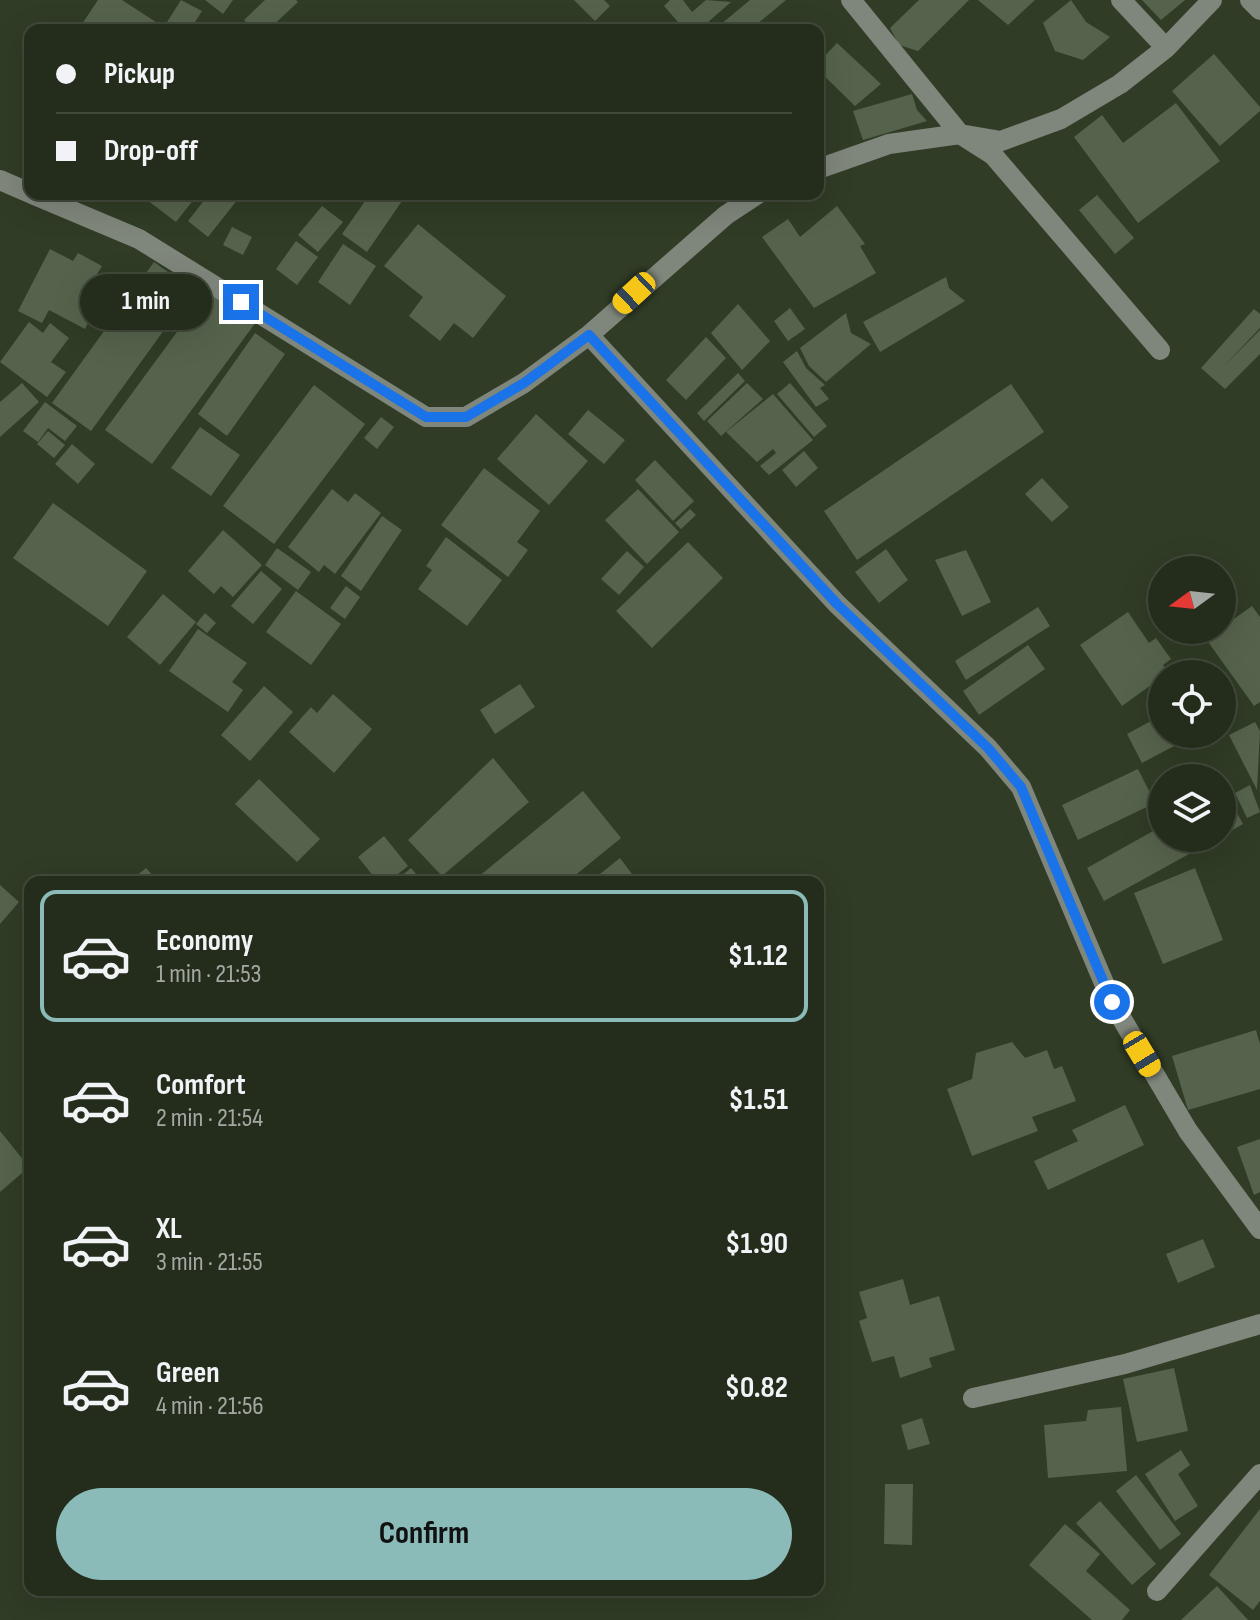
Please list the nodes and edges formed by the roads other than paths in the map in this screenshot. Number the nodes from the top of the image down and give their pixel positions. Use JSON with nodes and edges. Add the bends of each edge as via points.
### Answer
{"nodes":[{"id":1,"x":851,"y":0,"type":"edge"},
{"id":2,"x":1121,"y":0,"type":"edge"},
{"id":3,"x":1212,"y":0,"type":"edge"},
{"id":4,"x":1250,"y":0,"type":"edge"},
{"id":5,"x":1260,"y":10,"type":"edge"},
{"id":6,"x":1166,"y":48,"type":"junction"},
{"id":7,"x":960,"y":134,"type":"junction"},
{"id":8,"x":824,"y":167,"type":"edge"},
{"id":9,"x":0,"y":180,"type":"edge"},
{"id":10,"x":24,"y":191,"type":"edge"},
{"id":11,"x":45,"y":200,"type":"edge"},
{"id":12,"x":749,"y":200,"type":"edge"},
{"id":13,"x":589,"y":335,"type":"junction"},
{"id":14,"x":1160,"y":350,"type":"dead end"},
{"id":15,"x":1260,"y":1229,"type":"edge"},
{"id":16,"x":1260,"y":1324,"type":"edge"},
{"id":17,"x":973,"y":1398,"type":"dead end"},
{"id":18,"x":1260,"y":1474,"type":"edge"},
{"id":19,"x":1157,"y":1591,"type":"dead end"}],
"edges":[{"from":1,"to":7,"type":"street"},
{"from":2,"to":6,"type":"street"},
{"from":3,"to":6,"type":"street"},
{"from":4,"to":5,"type":"street"},
{"from":6,"to":7,"type":"street","via":[[1120,84],[1061,119],[1001,141]]},
{"from":7,"to":8,"type":"street","via":[[889,144]]},
{"from":7,"to":14,"type":"street","via":[[993,155]]},
{"from":9,"to":10,"type":"street"},
{"from":11,"to":13,"type":"street","via":[[139,239],[426,417],[466,417]]},
{"from":12,"to":13,"type":"street"},
{"from":13,"to":15,"type":"street","via":[[837,604],[988,748],[1021,787],[1112,1002],[1188,1131]]},
{"from":16,"to":17,"type":"street","via":[[1125,1364]]},
{"from":18,"to":19,"type":"street"}]}
